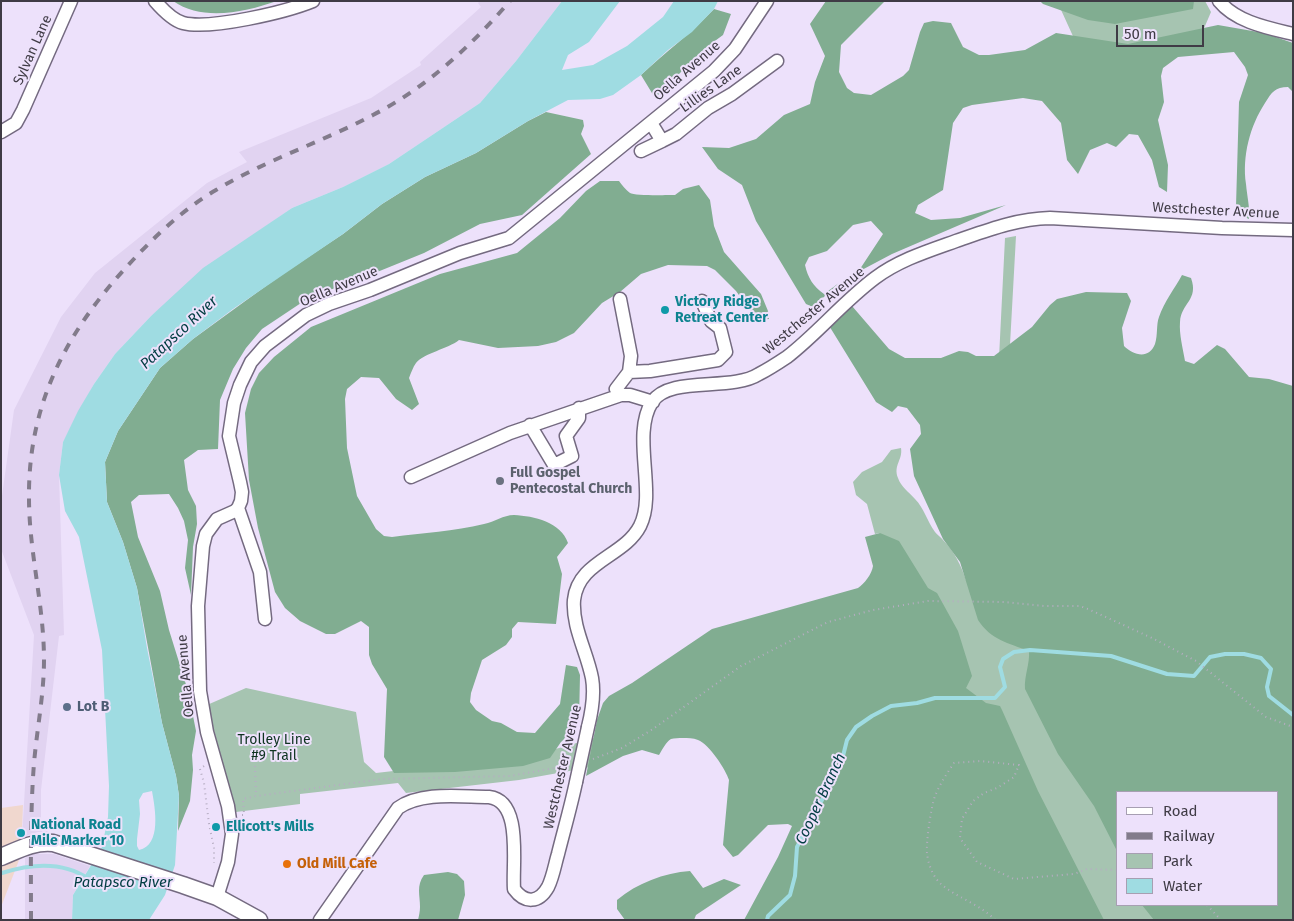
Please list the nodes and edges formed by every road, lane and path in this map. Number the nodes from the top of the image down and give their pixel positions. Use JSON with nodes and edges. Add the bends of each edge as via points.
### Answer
{"nodes":[{"id":1,"x":71,"y":1,"type":"edge"},
{"id":2,"x":155,"y":1,"type":"edge"},
{"id":3,"x":313,"y":1,"type":"edge"},
{"id":4,"x":767,"y":1,"type":"edge"},
{"id":5,"x":1219,"y":1,"type":"edge"},
{"id":6,"x":1293,"y":34,"type":"edge"},
{"id":7,"x":777,"y":61,"type":"dead end"},
{"id":8,"x":651,"y":122,"type":"junction"},
{"id":9,"x":1,"y":132,"type":"edge"},
{"id":10,"x":662,"y":141,"type":"junction"},
{"id":11,"x":641,"y":151,"type":"dead end"},
{"id":12,"x":1293,"y":230,"type":"edge"},
{"id":13,"x":620,"y":300,"type":"dead end"},
{"id":14,"x":702,"y":301,"type":"dead end"},
{"id":15,"x":628,"y":372,"type":"junction"},
{"id":16,"x":620,"y":395,"type":"junction"},
{"id":17,"x":652,"y":402,"type":"junction"},
{"id":18,"x":579,"y":408,"type":"junction"},
{"id":19,"x":530,"y":425,"type":"junction"},
{"id":20,"x":411,"y":477,"type":"dead end"},
{"id":21,"x":238,"y":508,"type":"junction"},
{"id":22,"x":265,"y":619,"type":"dead end"},
{"id":23,"x":1293,"y":727,"type":"edge"},
{"id":24,"x":588,"y":760,"type":"dead end"},
{"id":25,"x":215,"y":762,"type":"junction"},
{"id":26,"x":573,"y":765,"type":"dead end"},
{"id":27,"x":255,"y":766,"type":"dead end"},
{"id":28,"x":256,"y":796,"type":"junction"},
{"id":29,"x":238,"y":816,"type":"dead end"},
{"id":30,"x":1,"y":857,"type":"edge"},
{"id":31,"x":214,"y":866,"type":"dead end"},
{"id":32,"x":1116,"y":870,"type":"edge"},
{"id":33,"x":217,"y":897,"type":"junction"},
{"id":34,"x":1208,"y":906,"type":"edge"},
{"id":35,"x":259,"y":920,"type":"edge"},
{"id":36,"x":320,"y":920,"type":"edge"},
{"id":37,"x":995,"y":920,"type":"edge"},
{"id":38,"x":1221,"y":920,"type":"edge"}],
"edges":[{"from":1,"to":9,"type":"street","name":"Sylvan Lane","via":[[23,110],[16,123]]},
{"from":2,"to":3,"type":"street","via":[[181,22],[199,25],[274,14]]},
{"from":4,"to":8,"type":"street","name":"Oella Avenue","via":[[735,49],[714,71]]},
{"from":5,"to":6,"type":"street","via":[[1230,13],[1241,18]]},
{"from":7,"to":10,"type":"street","name":"Lillies Lane"},
{"from":8,"to":10,"type":"street"},
{"from":8,"to":21,"type":"street","name":"Oella Avenue","via":[[509,238],[460,252],[329,304],[306,315],[265,346],[251,362],[240,385],[231,420],[229,436],[242,492]]},
{"from":10,"to":11,"type":"street","name":"Lillies Lane"},
{"from":12,"to":17,"type":"street","name":"Westchester Avenue","via":[[1080,218],[1028,219],[1002,225],[923,252],[891,267],[786,357],[755,377],[732,383],[672,389]]},
{"from":13,"to":15,"type":"street","via":[[631,356]]},
{"from":14,"to":15,"type":"street","via":[[711,321],[720,328],[726,352],[718,360]]},
{"from":15,"to":16,"type":"street","via":[[616,388]]},
{"from":16,"to":17,"type":"street"},
{"from":16,"to":18,"type":"street"},
{"from":17,"to":36,"type":"street","name":"Westchester Avenue","bridge":true,"via":[[645,424],[645,507],[640,526],[626,544],[588,570],[574,597],[574,612],[594,689],[576,782],[548,887],[535,900],[519,896],[514,889],[512,821],[508,810],[496,798],[414,799],[398,808]]},
{"from":18,"to":19,"type":"street"},
{"from":18,"to":19,"type":"street","via":[[579,418],[566,436],[572,456],[554,465]]},
{"from":19,"to":20,"type":"street"},
{"from":21,"to":22,"type":"street","via":[[260,572]]},
{"from":21,"to":25,"type":"street","name":"Oella Avenue","via":[[217,519],[202,546],[197,623],[199,682]]},
{"from":23,"to":24,"type":"path","via":[[1266,717],[1196,661],[1080,606],[928,601],[828,622],[741,666],[622,748]]},
{"from":25,"to":31,"type":"path","via":[[200,769],[214,848]]},
{"from":25,"to":33,"type":"street","name":"Oella Avenue","via":[[228,806],[232,834],[228,862]]},
{"from":26,"to":28,"type":"path","via":[[510,776],[383,779]]},
{"from":27,"to":28,"type":"path"},
{"from":28,"to":29,"type":"path","via":[[242,799],[244,815]]},
{"from":30,"to":33,"type":"main road","via":[[42,842],[53,843]]},
{"from":32,"to":37,"type":"path","via":[[1087,869],[1074,874],[1014,879],[977,862],[960,838],[962,819],[973,801],[1014,777],[1019,765],[980,761],[954,763],[935,798],[927,853],[939,883],[988,912]]},
{"from":33,"to":35,"type":"main road"},
{"from":34,"to":38,"type":"path"}]}
